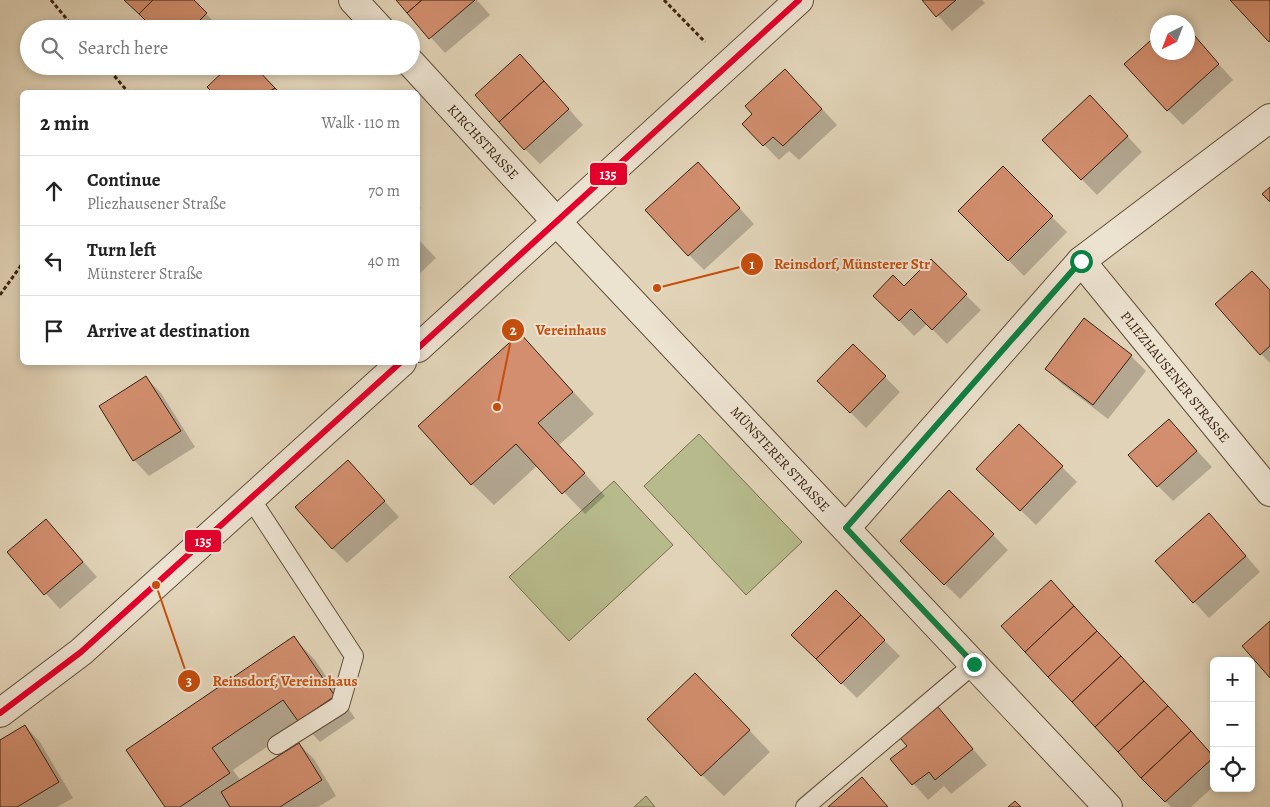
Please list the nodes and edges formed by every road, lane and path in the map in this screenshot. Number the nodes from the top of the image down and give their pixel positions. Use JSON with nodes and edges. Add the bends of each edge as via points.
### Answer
{"nodes":[{"id":1,"x":51,"y":0,"type":"edge"},
{"id":2,"x":353,"y":0,"type":"edge"},
{"id":3,"x":664,"y":0,"type":"edge"},
{"id":4,"x":799,"y":0,"type":"edge"},
{"id":5,"x":68,"y":20,"type":"edge"},
{"id":6,"x":372,"y":20,"type":"edge"},
{"id":7,"x":727,"y":65,"type":"junction"},
{"id":8,"x":420,"y":73,"type":"edge"},
{"id":9,"x":114,"y":75,"type":"edge"},
{"id":10,"x":126,"y":90,"type":"edge"},
{"id":11,"x":1270,"y":118,"type":"edge"},
{"id":12,"x":555,"y":220,"type":"junction"},
{"id":13,"x":1081,"y":261,"type":"junction"},
{"id":14,"x":20,"y":267,"type":"edge"},
{"id":15,"x":0,"y":295,"type":"edge"},
{"id":16,"x":420,"y":346,"type":"edge"},
{"id":17,"x":399,"y":365,"type":"edge"},
{"id":18,"x":1270,"y":492,"type":"edge"},
{"id":19,"x":251,"y":499,"type":"junction"},
{"id":20,"x":846,"y":528,"type":"junction"},
{"id":21,"x":974,"y":664,"type":"junction"},
{"id":22,"x":0,"y":713,"type":"edge"},
{"id":23,"x":277,"y":745,"type":"dead end"},
{"id":24,"x":805,"y":807,"type":"edge"},
{"id":25,"x":1108,"y":807,"type":"edge"}],
"edges":[{"from":1,"to":5,"type":"path"},
{"from":2,"to":6,"type":"street"},
{"from":3,"to":7,"type":"path"},
{"from":4,"to":7,"type":"street"},
{"from":7,"to":12,"type":"street"},
{"from":8,"to":12,"type":"street","name":"KIRCHSTRASSE"},
{"from":9,"to":10,"type":"path"},
{"from":11,"to":13,"type":"street"},
{"from":12,"to":16,"type":"street"},
{"from":12,"to":20,"type":"street","name":"MÜNSTERER STRASSE"},
{"from":13,"to":18,"type":"street","name":"PLIEZHAUSENER STRASSE"},
{"from":13,"to":20,"type":"street"},
{"from":14,"to":15,"type":"path"},
{"from":17,"to":19,"type":"street"},
{"from":19,"to":22,"type":"street","via":[[81,652]]},
{"from":19,"to":23,"type":"lane","via":[[354,656],[340,704]]},
{"from":20,"to":21,"type":"street","name":"MÜNSTERER STRASSE"},
{"from":21,"to":24,"type":"lane"},
{"from":21,"to":25,"type":"street","name":"MÜNSTERER STRASSE"}]}
